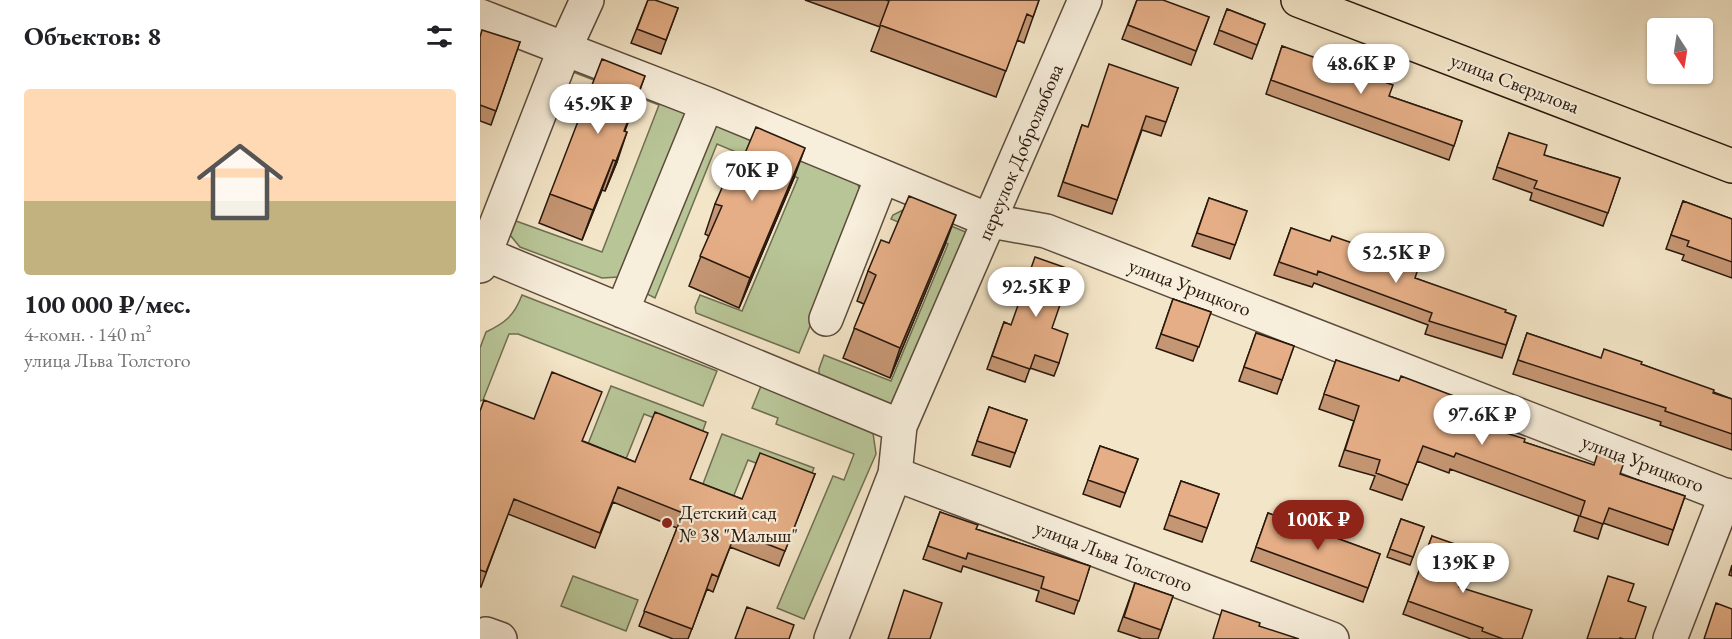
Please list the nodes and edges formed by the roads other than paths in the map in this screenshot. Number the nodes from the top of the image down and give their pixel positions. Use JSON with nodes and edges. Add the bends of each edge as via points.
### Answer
{"nodes":[{"id":1,"x":587,"y":0,"type":"edge"},
{"id":2,"x":1085,"y":0,"type":"edge"},
{"id":3,"x":1298,"y":0,"type":"edge"},
{"id":4,"x":480,"y":16,"type":"edge"},
{"id":5,"x":565,"y":48,"type":"junction"},
{"id":6,"x":707,"y":104,"type":"junction"},
{"id":7,"x":1732,"y":166,"type":"edge"},
{"id":8,"x":882,"y":177,"type":"junction"},
{"id":9,"x":991,"y":221,"type":"junction"},
{"id":10,"x":482,"y":260,"type":"edge"},
{"id":11,"x":622,"y":311,"type":"junction"},
{"id":12,"x":826,"y":319,"type":"dead end"},
{"id":13,"x":900,"y":426,"type":"junction"},
{"id":14,"x":895,"y":474,"type":"junction"},
{"id":15,"x":1729,"y":497,"type":"edge"},
{"id":16,"x":831,"y":639,"type":"edge"},
{"id":17,"x":1332,"y":639,"type":"edge"},
{"id":18,"x":1670,"y":639,"type":"edge"}],
"edges":[{"from":1,"to":5,"type":"street"},
{"from":2,"to":9,"type":"street","name":"переулок Добролюбова"},
{"from":3,"to":7,"type":"main road","name":"улица Свердлова"},
{"from":4,"to":5,"type":"street","name":"улица Урицкого"},
{"from":5,"to":6,"type":"street","name":"улица Урицкого"},
{"from":5,"to":10,"type":"street"},
{"from":6,"to":8,"type":"street","name":"улица Урицкого"},
{"from":6,"to":11,"type":"street"},
{"from":8,"to":9,"type":"street","name":"улица Урицкого"},
{"from":8,"to":12,"type":"street"},
{"from":9,"to":13,"type":"street","name":"переулок Добролюбова"},
{"from":9,"to":15,"type":"street","name":"улица Урицкого","via":[[1046,231]]},
{"from":10,"to":11,"type":"street"},
{"from":11,"to":13,"type":"street"},
{"from":13,"to":14,"type":"street","name":"переулок Добролюбова"},
{"from":14,"to":16,"type":"street","name":"переулок Добролюбова"},
{"from":14,"to":17,"type":"street","name":"улица Льва Толстого"},
{"from":15,"to":18,"type":"street"}]}
